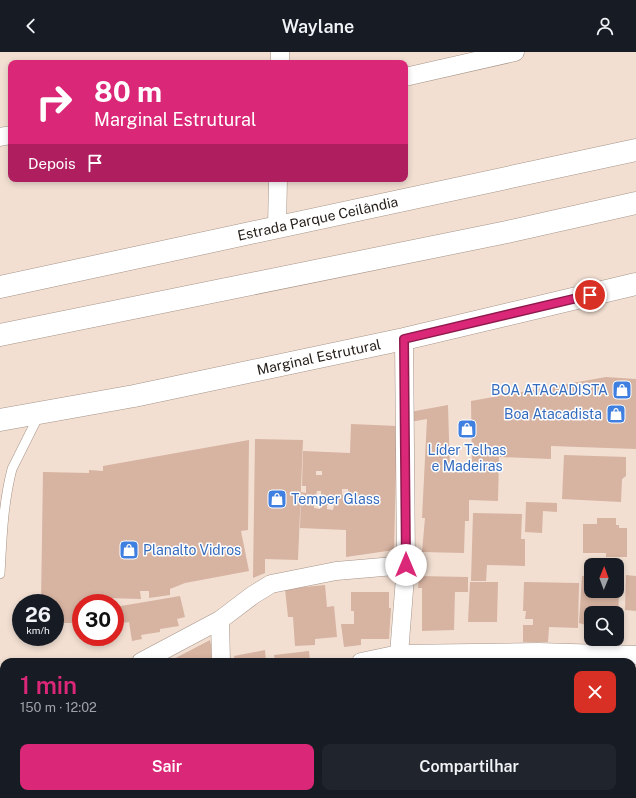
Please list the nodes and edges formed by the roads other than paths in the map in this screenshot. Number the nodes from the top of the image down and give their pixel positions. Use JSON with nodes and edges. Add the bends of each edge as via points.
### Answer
{"nodes":[{"id":1,"x":515,"y":52,"type":"edge"},
{"id":2,"x":408,"y":76,"type":"edge"},
{"id":3,"x":636,"y":150,"type":"edge"},
{"id":4,"x":278,"y":182,"type":"edge"},
{"id":5,"x":636,"y":203,"type":"edge"},
{"id":6,"x":277,"y":228,"type":"junction"},
{"id":7,"x":636,"y":284,"type":"edge"},
{"id":8,"x":0,"y":287,"type":"edge"},
{"id":9,"x":0,"y":335,"type":"edge"},
{"id":10,"x":404,"y":339,"type":"junction"},
{"id":11,"x":40,"y":412,"type":"junction"},
{"id":12,"x":0,"y":420,"type":"edge"},
{"id":13,"x":406,"y":565,"type":"junction"},
{"id":14,"x":0,"y":574,"type":"edge"},
{"id":15,"x":220,"y":620,"type":"junction"},
{"id":16,"x":399,"y":654,"type":"junction"},
{"id":17,"x":636,"y":655,"type":"edge"},
{"id":18,"x":149,"y":658,"type":"edge"},
{"id":19,"x":221,"y":658,"type":"edge"},
{"id":20,"x":380,"y":658,"type":"edge"},
{"id":21,"x":636,"y":788,"type":"edge"},
{"id":22,"x":636,"y":798,"type":"edge"}],
"edges":[{"from":1,"to":2,"type":"street"},
{"from":3,"to":6,"type":"main road","name":"Estrada Parque Ceilândia"},
{"from":4,"to":6,"type":"street"},
{"from":5,"to":9,"type":"main road","via":[[507,232]]},
{"from":6,"to":8,"type":"main road","name":"Estrada Parque Ceilândia"},
{"from":7,"to":10,"type":"main road","name":"Marginal Estrutural"},
{"from":10,"to":11,"type":"main road","name":"Marginal Estrutural","via":[[134,396]]},
{"from":10,"to":13,"type":"street"},
{"from":11,"to":12,"type":"main road","name":"Marginal Estrutural"},
{"from":11,"to":14,"type":"lane","via":[[10,477],[3,512]]},
{"from":13,"to":15,"type":"street","via":[[336,571],[271,584]]},
{"from":13,"to":16,"type":"street"},
{"from":15,"to":18,"type":"street"},
{"from":15,"to":19,"type":"street"},
{"from":16,"to":17,"type":"street","via":[[538,652]]},
{"from":16,"to":20,"type":"street"},
{"from":21,"to":22,"type":"street"}]}
